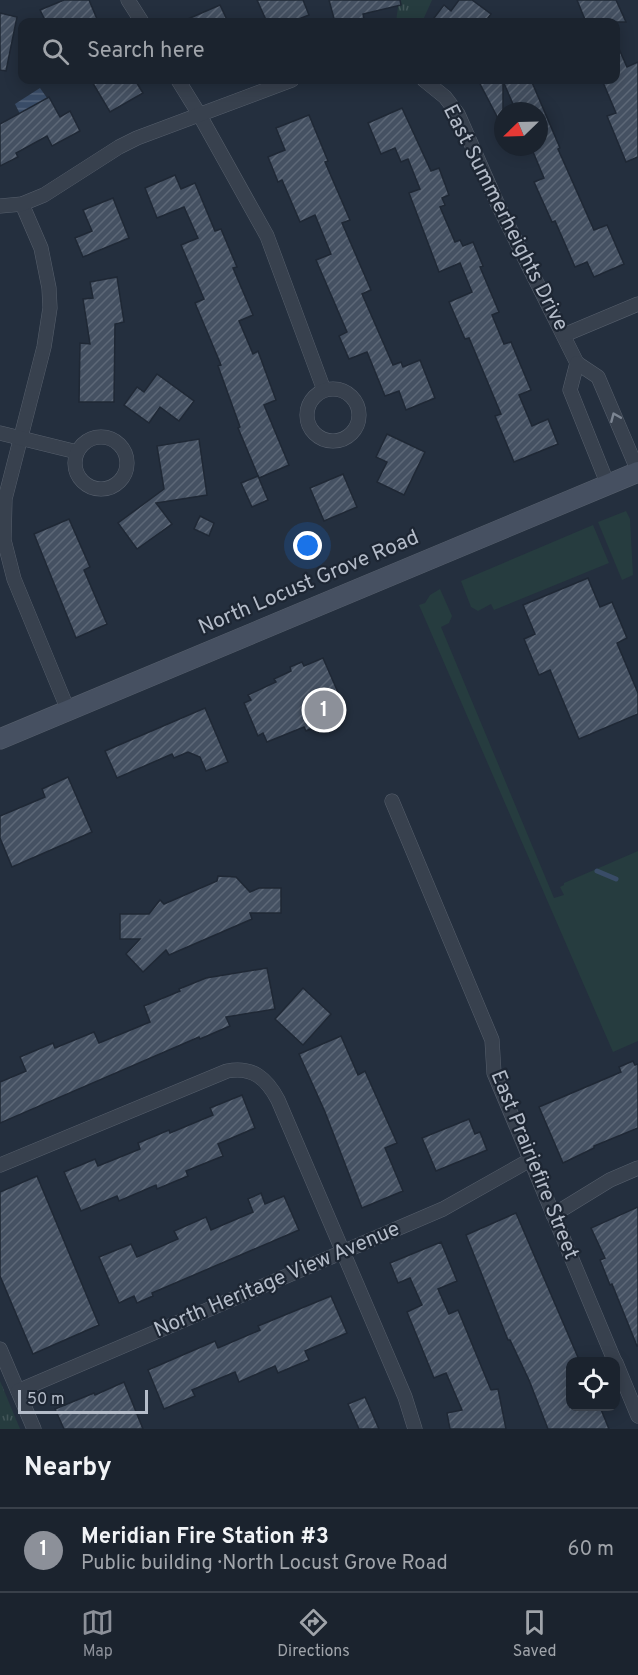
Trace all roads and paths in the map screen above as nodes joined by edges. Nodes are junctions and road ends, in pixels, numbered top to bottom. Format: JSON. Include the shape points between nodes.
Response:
{"nodes":[{"id":1,"x":128,"y":0,"type":"edge"},
{"id":2,"x":139,"y":18,"type":"edge"},
{"id":3,"x":180,"y":84,"type":"edge"},
{"id":4,"x":281,"y":84,"type":"edge"},
{"id":5,"x":429,"y":84,"type":"edge"},
{"id":6,"x":199,"y":114,"type":"junction"},
{"id":7,"x":22,"y":204,"type":"junction"},
{"id":8,"x":0,"y":206,"type":"edge"},
{"id":9,"x":638,"y":304,"type":"edge"},
{"id":10,"x":564,"y":335,"type":"junction"},
{"id":11,"x":577,"y":363,"type":"junction"},
{"id":12,"x":324,"y":390,"type":"dead end"},
{"id":13,"x":0,"y":433,"type":"edge"},
{"id":14,"x":20,"y":439,"type":"junction"},
{"id":15,"x":77,"y":452,"type":"dead end"},
{"id":16,"x":638,"y":472,"type":"edge"},
{"id":17,"x":608,"y":485,"type":"junction"},
{"id":18,"x":68,"y":710,"type":"junction"},
{"id":19,"x":0,"y":739,"type":"edge"},
{"id":20,"x":392,"y":801,"type":"dead end"},
{"id":21,"x":530,"y":1160,"type":"junction"},
{"id":22,"x":0,"y":1166,"type":"edge"},
{"id":23,"x":638,"y":1168,"type":"edge"},
{"id":24,"x":553,"y":1215,"type":"junction"},
{"id":25,"x":342,"y":1252,"type":"junction"},
{"id":26,"x":0,"y":1349,"type":"edge"},
{"id":27,"x":613,"y":1357,"type":"edge"},
{"id":28,"x":620,"y":1374,"type":"edge"},
{"id":29,"x":18,"y":1391,"type":"junction"},
{"id":30,"x":638,"y":1416,"type":"edge"},
{"id":31,"x":34,"y":1429,"type":"edge"},
{"id":32,"x":415,"y":1429,"type":"edge"}],
"edges":[{"from":1,"to":2,"type":"street"},
{"from":3,"to":6,"type":"street"},
{"from":4,"to":6,"type":"street"},
{"from":5,"to":10,"type":"street","name":"East Summerheights Drive","via":[[458,114],[498,205]]},
{"from":6,"to":7,"type":"street","via":[[119,147],[44,195]]},
{"from":6,"to":12,"type":"street","via":[[267,236]]},
{"from":7,"to":8,"type":"street"},
{"from":7,"to":14,"type":"street","via":[[41,248],[50,308]]},
{"from":9,"to":10,"type":"street"},
{"from":10,"to":11,"type":"street","name":"East Summerheights Drive"},
{"from":16,"to":11,"type":"street","name":"East Summerheights Drive","one_way":true,"via":[[598,377]]},
{"from":11,"to":17,"type":"street","via":[[570,390]]},
{"from":13,"to":14,"type":"street"},
{"from":14,"to":15,"type":"street"},
{"from":14,"to":18,"type":"street","via":[[5,499],[4,540],[14,579]]},
{"from":16,"to":17,"type":"main road","name":"North Locust Grove Road"},
{"from":17,"to":18,"type":"main road","name":"North Locust Grove Road"},
{"from":18,"to":19,"type":"main road","name":"North Locust Grove Road"},
{"from":20,"to":21,"type":"street","name":"East Prairiefire Street","via":[[492,1040],[494,1073]]},
{"from":21,"to":24,"type":"street","name":"East Prairiefire Street"},
{"from":21,"to":25,"type":"street","name":"North Heritage View Avenue","via":[[443,1209]]},
{"from":22,"to":25,"type":"street","via":[[227,1071],[254,1072],[272,1089],[278,1101]]},
{"from":23,"to":24,"type":"street","via":[[610,1180]]},
{"from":24,"to":27,"type":"street","name":"East Prairiefire Street"},
{"from":25,"to":29,"type":"street","name":"North Heritage View Avenue"},
{"from":25,"to":32,"type":"street"},
{"from":26,"to":29,"type":"street"},
{"from":28,"to":30,"type":"street","name":"East Prairiefire Street"},
{"from":29,"to":31,"type":"street"}]}
